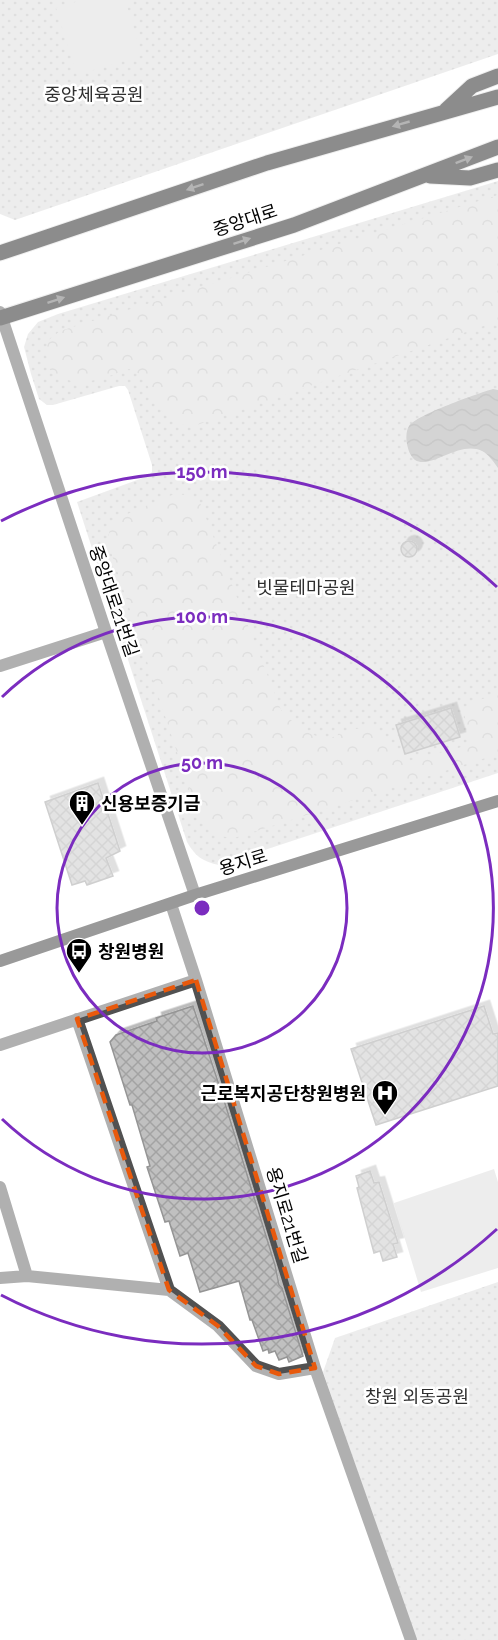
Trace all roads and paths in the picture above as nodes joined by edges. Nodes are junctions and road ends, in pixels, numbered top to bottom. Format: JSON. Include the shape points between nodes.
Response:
{"nodes":[{"id":1,"x":498,"y":76,"type":"edge"},
{"id":2,"x":498,"y":97,"type":"edge"},
{"id":3,"x":444,"y":112,"type":"junction"},
{"id":4,"x":498,"y":147,"type":"edge"},
{"id":5,"x":498,"y":170,"type":"edge"},
{"id":6,"x":424,"y":175,"type":"junction"},
{"id":7,"x":0,"y":253,"type":"edge"},
{"id":8,"x":0,"y":316,"type":"edge"},
{"id":9,"x":106,"y":632,"type":"junction"},
{"id":10,"x":0,"y":666,"type":"edge"},
{"id":11,"x":498,"y":801,"type":"edge"},
{"id":12,"x":195,"y":896,"type":"junction"},
{"id":13,"x":171,"y":904,"type":"junction"},
{"id":14,"x":0,"y":961,"type":"edge"},
{"id":15,"x":196,"y":980,"type":"junction"},
{"id":16,"x":77,"y":1019,"type":"junction"},
{"id":17,"x":0,"y":1045,"type":"edge"},
{"id":18,"x":0,"y":1187,"type":"edge"},
{"id":19,"x":27,"y":1276,"type":"junction"},
{"id":20,"x":0,"y":1278,"type":"edge"},
{"id":21,"x":169,"y":1290,"type":"junction"},
{"id":22,"x":315,"y":1368,"type":"junction"},
{"id":23,"x":411,"y":1640,"type":"edge"}],
"edges":[{"from":1,"to":3,"type":"main road","via":[[472,86]]},
{"from":2,"to":3,"type":"main road"},
{"from":3,"to":7,"type":"main road","one_way":true,"via":[[267,163]]},
{"from":6,"to":4,"type":"main road","name":"중앙대로","one_way":true},
{"from":5,"to":6,"type":"main road","via":[[470,178]]},
{"from":8,"to":6,"type":"main road","name":"중앙대로","one_way":true,"via":[[294,225]]},
{"from":8,"to":9,"type":"street","name":"중앙대로21번길"},
{"from":9,"to":10,"type":"street"},
{"from":9,"to":12,"type":"street","name":"중앙대로21번길"},
{"from":11,"to":12,"type":"main road","name":"용지로"},
{"from":12,"to":13,"type":"main road","name":"용지로"},
{"from":13,"to":14,"type":"main road","name":"용지로"},
{"from":13,"to":15,"type":"street","name":"용지로21번길"},
{"from":15,"to":16,"type":"street"},
{"from":15,"to":22,"type":"street","name":"용지로21번길"},
{"from":16,"to":17,"type":"street"},
{"from":16,"to":21,"type":"street"},
{"from":18,"to":19,"type":"street"},
{"from":19,"to":20,"type":"street"},
{"from":19,"to":21,"type":"street"},
{"from":21,"to":22,"type":"street","via":[[218,1326],[256,1366],[279,1374]]},
{"from":22,"to":23,"type":"street","name":"용지로21번길"}]}
